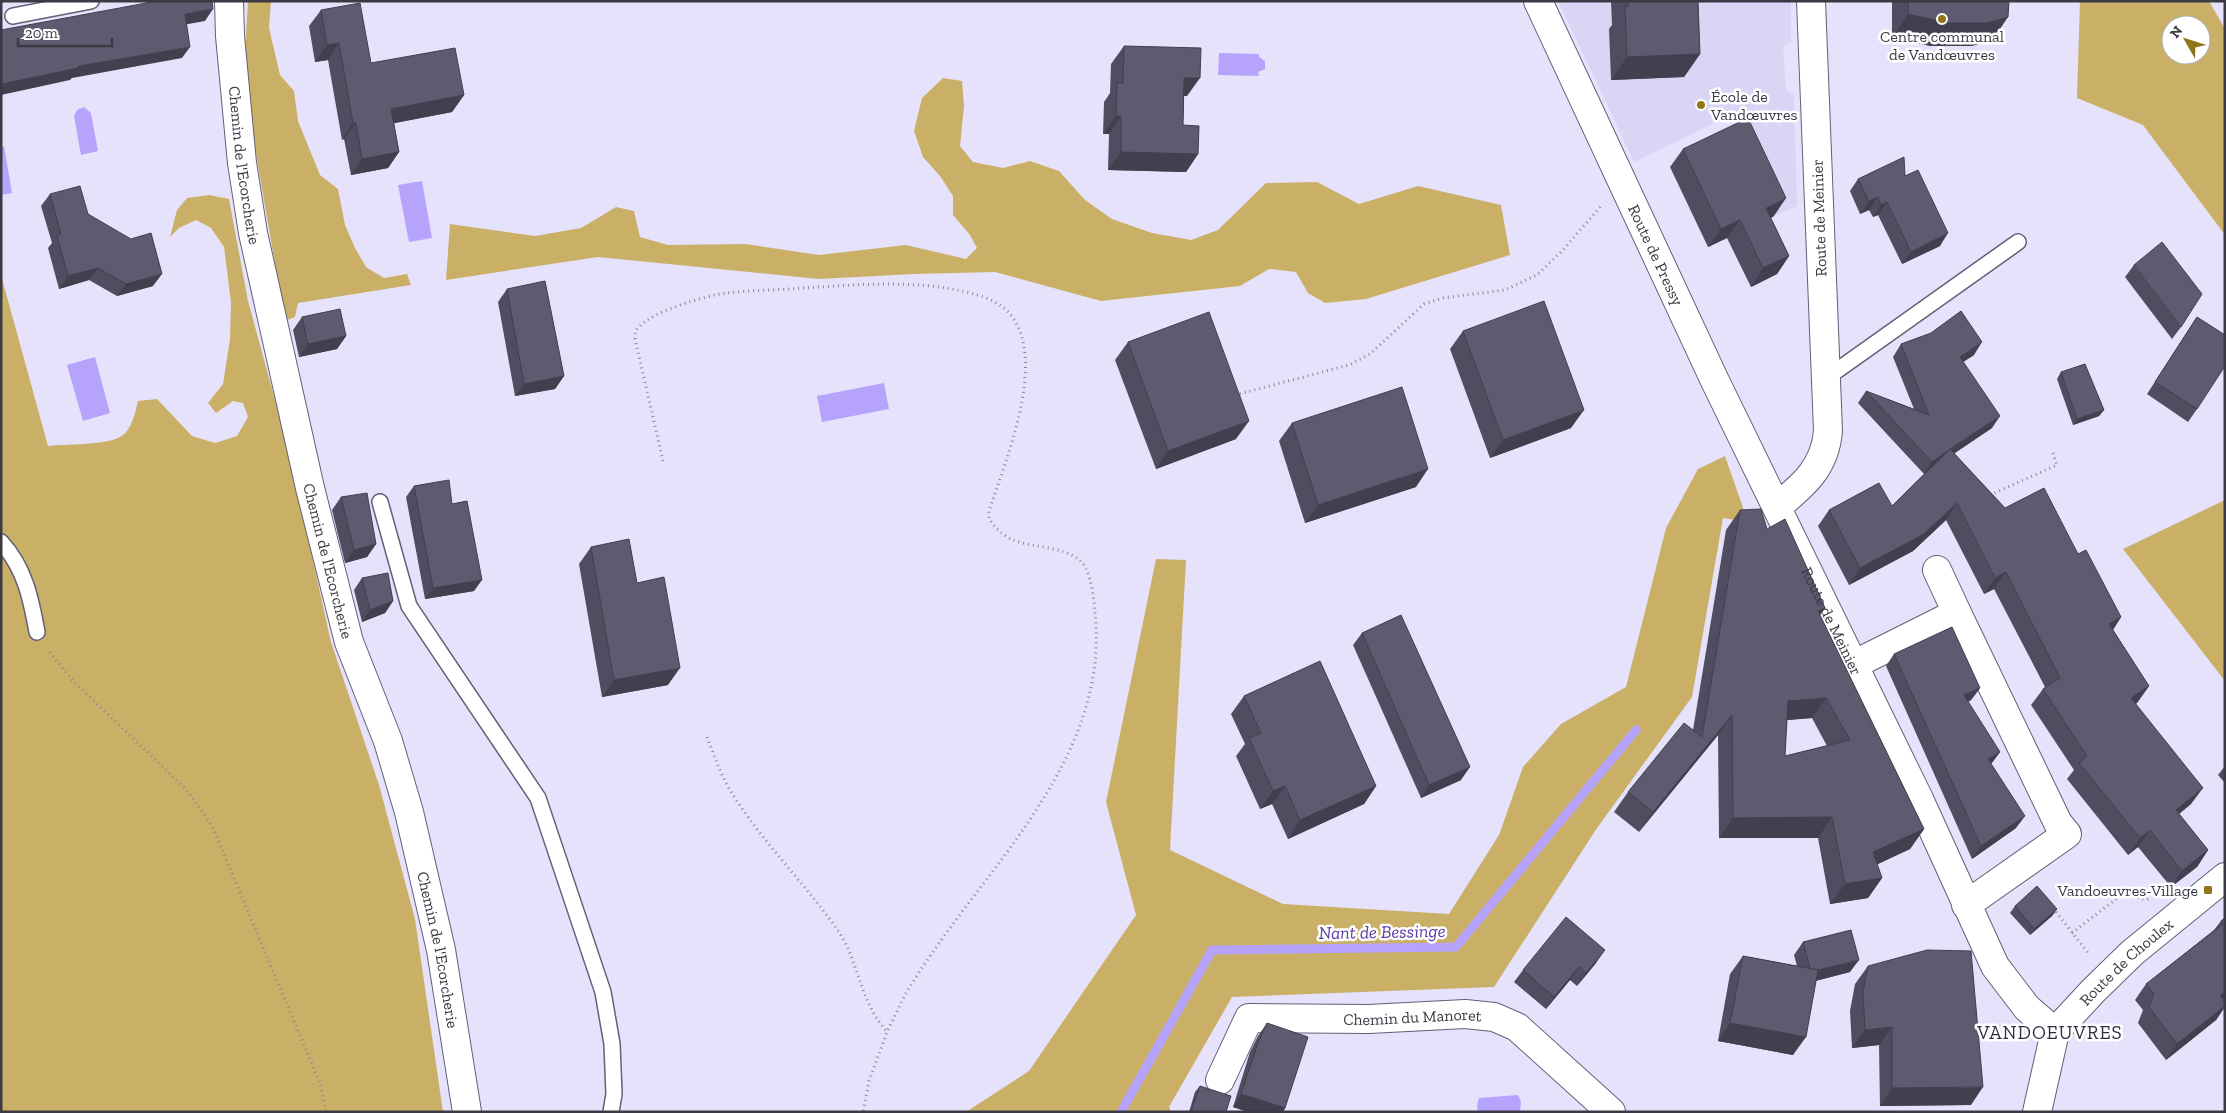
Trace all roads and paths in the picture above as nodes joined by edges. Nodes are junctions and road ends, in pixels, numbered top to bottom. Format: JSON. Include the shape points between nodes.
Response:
{"nodes":[{"id":1,"x":91,"y":1,"type":"edge"},
{"id":2,"x":230,"y":1,"type":"edge"},
{"id":3,"x":1538,"y":1,"type":"edge"},
{"id":4,"x":1811,"y":1,"type":"edge"},
{"id":5,"x":13,"y":16,"type":"dead end"},
{"id":6,"x":1622,"y":181,"type":"junction"},
{"id":7,"x":2018,"y":242,"type":"dead end"},
{"id":8,"x":1826,"y":380,"type":"junction"},
{"id":9,"x":1230,"y":397,"type":"edge"},
{"id":10,"x":2053,"y":453,"type":"dead end"},
{"id":11,"x":663,"y":461,"type":"dead end"},
{"id":12,"x":1989,"y":496,"type":"edge"},
{"id":13,"x":380,"y":502,"type":"dead end"},
{"id":14,"x":1778,"y":506,"type":"junction"},
{"id":15,"x":1,"y":542,"type":"edge"},
{"id":16,"x":1937,"y":570,"type":"dead end"},
{"id":17,"x":1957,"y":613,"type":"junction"},
{"id":18,"x":37,"y":632,"type":"joint"},
{"id":19,"x":1853,"y":665,"type":"junction"},
{"id":20,"x":707,"y":737,"type":"dead end"},
{"id":21,"x":2225,"y":877,"type":"edge"},
{"id":22,"x":2153,"y":896,"type":"dead end"},
{"id":23,"x":2050,"y":903,"type":"edge"},
{"id":24,"x":1966,"y":905,"type":"junction"},
{"id":25,"x":2072,"y":933,"type":"junction"},
{"id":26,"x":2092,"y":959,"type":"dead end"},
{"id":27,"x":887,"y":1032,"type":"junction"},
{"id":28,"x":2056,"y":1032,"type":"junction"},
{"id":29,"x":1220,"y":1080,"type":"dead end"},
{"id":30,"x":326,"y":1112,"type":"edge"},
{"id":31,"x":467,"y":1112,"type":"edge"},
{"id":32,"x":611,"y":1112,"type":"edge"},
{"id":33,"x":863,"y":1112,"type":"edge"},
{"id":34,"x":1611,"y":1112,"type":"edge"},
{"id":35,"x":2036,"y":1112,"type":"edge"}],
"edges":[{"from":1,"to":5,"type":"lane"},
{"from":2,"to":31,"type":"street","name":"Chemin de l'Ecorcherie","via":[[230,36],[242,163],[253,233],[310,488],[349,642],[388,741],[409,812],[441,950]]},
{"from":3,"to":6,"type":"street","name":"Route de Pressy"},
{"from":4,"to":8,"type":"street","name":"Route de Meinier"},
{"from":6,"to":9,"type":"path","via":[[1537,275],[1505,290],[1443,298],[1424,304],[1370,354],[1349,365]]},
{"from":6,"to":14,"type":"street","name":"Route de Pressy","via":[[1715,381]]},
{"from":7,"to":8,"type":"lane"},
{"from":8,"to":14,"type":"street","name":"Route de Meinier","via":[[1828,432],[1825,453],[1808,479]]},
{"from":10,"to":12,"type":"path","via":[[2057,465]]},
{"from":11,"to":27,"type":"path","via":[[635,332],[655,316],[684,304],[726,293],[854,285],[924,286],[956,290],[992,300],[1006,309],[1018,327],[1025,356],[1024,392],[989,519],[1012,540],[1068,554],[1079,559],[1086,568],[1094,597],[1098,634],[1092,676],[1085,711],[1033,816],[934,952],[906,994]]},
{"from":13,"to":32,"type":"lane","via":[[408,606],[538,798],[603,992],[612,1044],[614,1094]]},
{"from":14,"to":19,"type":"street","name":"Route de Meinier"},
{"from":15,"to":18,"type":"lane","via":[[21,572],[30,594]]},
{"from":16,"to":17,"type":"street"},
{"from":17,"to":19,"type":"street"},
{"from":17,"to":24,"type":"street","via":[[2058,822],[2068,834]]},
{"from":18,"to":30,"type":"path","via":[[73,681],[186,789],[212,826],[320,1083]]},
{"from":19,"to":24,"type":"street","name":"Route de Meinier","via":[[1919,798]]},
{"from":20,"to":27,"type":"path","via":[[720,770],[742,808],[840,934],[854,960],[869,1005]]},
{"from":21,"to":28,"type":"street","name":"Route de Choulex","via":[[2132,953]]},
{"from":22,"to":25,"type":"path","via":[[2146,900],[2124,893]]},
{"from":23,"to":25,"type":"path"},
{"from":24,"to":28,"type":"street","name":"Route de Meinier","via":[[1995,966],[2007,983],[2027,1008]]},
{"from":25,"to":26,"type":"path"},
{"from":27,"to":33,"type":"path","via":[[869,1081]]},
{"from":28,"to":35,"type":"street"},
{"from":29,"to":34,"type":"street","name":"Chemin du Manoret","via":[[1249,1018],[1369,1019],[1465,1014],[1494,1017],[1517,1027]]}]}
